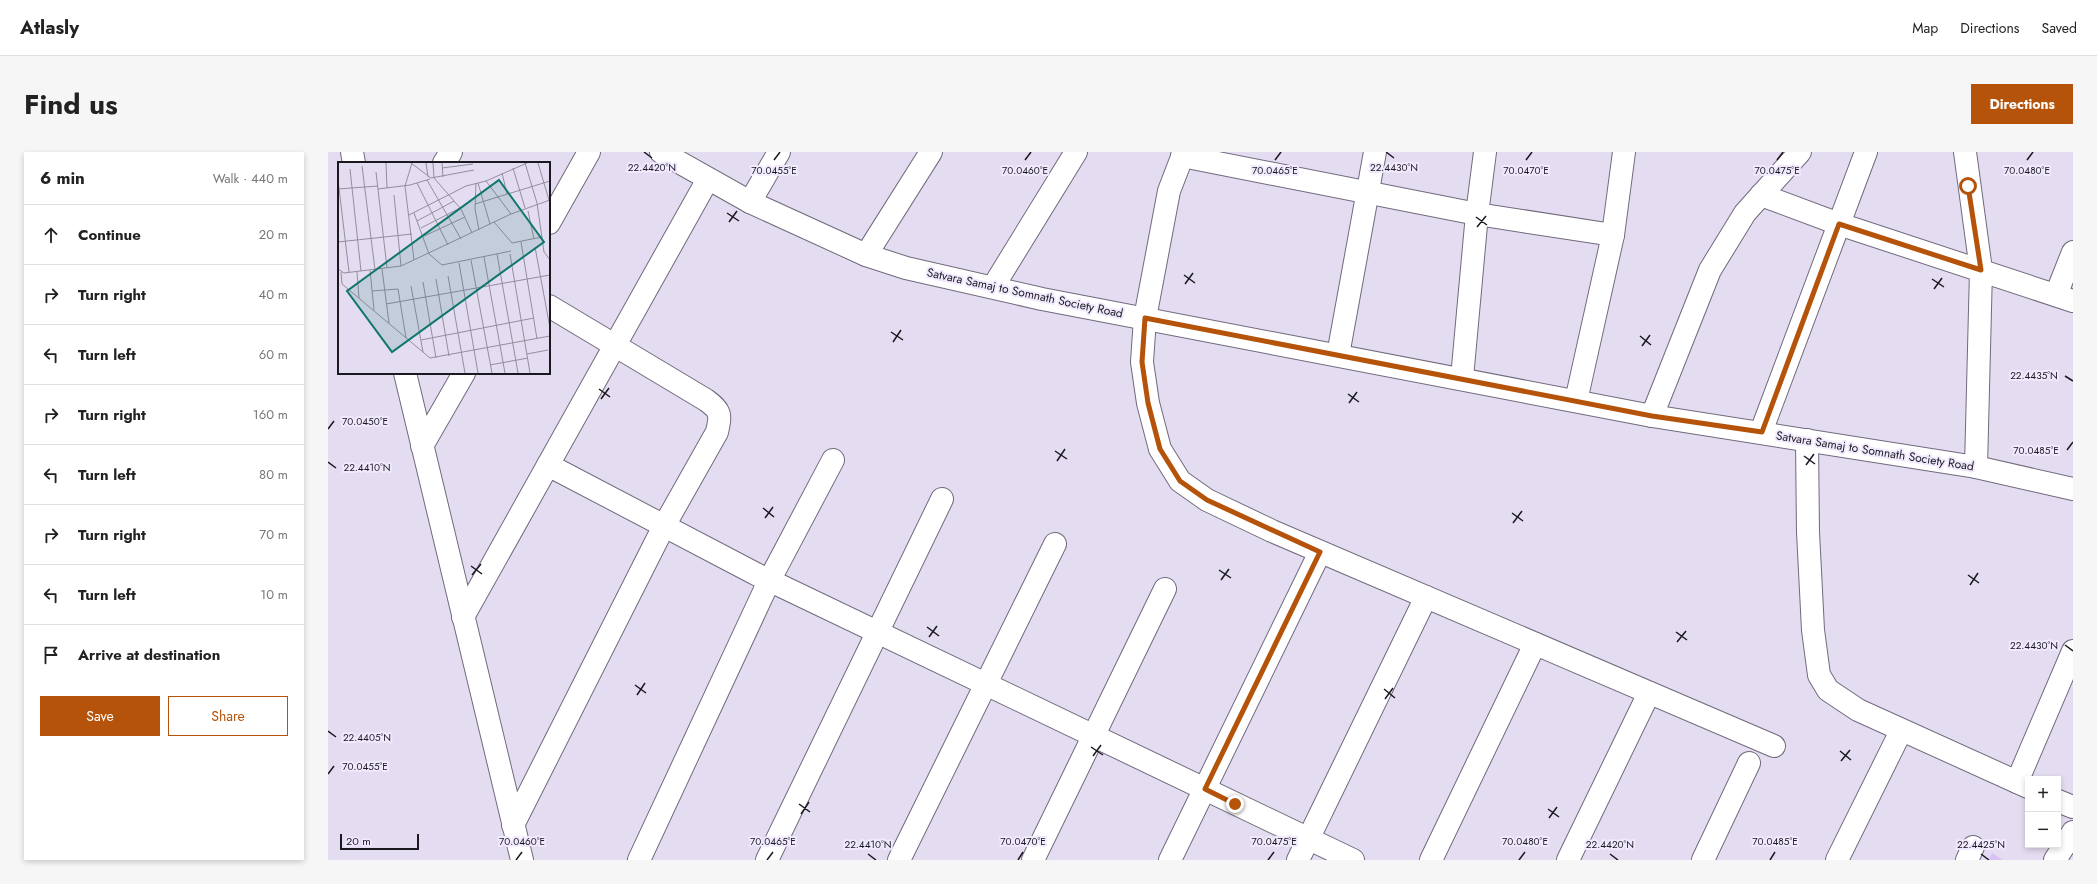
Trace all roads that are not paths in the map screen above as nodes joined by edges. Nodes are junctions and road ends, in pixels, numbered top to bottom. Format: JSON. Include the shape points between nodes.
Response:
{"nodes":[{"id":1,"x":352,"y":152,"type":"edge"},
{"id":2,"x":451,"y":152,"type":"edge"},
{"id":3,"x":589,"y":152,"type":"edge"},
{"id":4,"x":661,"y":152,"type":"edge"},
{"id":5,"x":779,"y":152,"type":"edge"},
{"id":6,"x":931,"y":152,"type":"edge"},
{"id":7,"x":1076,"y":152,"type":"edge"},
{"id":8,"x":1375,"y":152,"type":"edge"},
{"id":9,"x":1485,"y":152,"type":"edge"},
{"id":10,"x":1624,"y":152,"type":"edge"},
{"id":11,"x":1800,"y":152,"type":"edge"},
{"id":12,"x":1866,"y":152,"type":"edge"},
{"id":13,"x":1965,"y":152,"type":"edge"},
{"id":14,"x":1183,"y":154,"type":"edge"},
{"id":15,"x":354,"y":162,"type":"edge"},
{"id":16,"x":445,"y":162,"type":"edge"},
{"id":17,"x":708,"y":179,"type":"junction"},
{"id":18,"x":1368,"y":192,"type":"junction"},
{"id":19,"x":1761,"y":195,"type":"junction"},
{"id":20,"x":750,"y":202,"type":"junction"},
{"id":21,"x":1477,"y":214,"type":"junction"},
{"id":22,"x":550,"y":221,"type":"edge"},
{"id":23,"x":1839,"y":224,"type":"junction"},
{"id":24,"x":1613,"y":235,"type":"junction"},
{"id":25,"x":2073,"y":252,"type":"edge"},
{"id":26,"x":866,"y":255,"type":"junction"},
{"id":27,"x":1981,"y":270,"type":"junction"},
{"id":28,"x":993,"y":287,"type":"junction"},
{"id":29,"x":2065,"y":298,"type":"edge"},
{"id":30,"x":550,"y":307,"type":"edge"},
{"id":31,"x":1145,"y":318,"type":"junction"},
{"id":32,"x":615,"y":346,"type":"junction"},
{"id":33,"x":1338,"y":355,"type":"junction"},
{"id":34,"x":405,"y":374,"type":"edge"},
{"id":35,"x":463,"y":374,"type":"edge"},
{"id":36,"x":1462,"y":378,"type":"junction"},
{"id":37,"x":1576,"y":400,"type":"junction"},
{"id":38,"x":1652,"y":416,"type":"junction"},
{"id":39,"x":1762,"y":432,"type":"junction"},
{"id":40,"x":1807,"y":440,"type":"junction"},
{"id":41,"x":422,"y":446,"type":"junction"},
{"id":42,"x":833,"y":460,"type":"dead end"},
{"id":43,"x":548,"y":465,"type":"junction"},
{"id":44,"x":1976,"y":467,"type":"junction"},
{"id":45,"x":2073,"y":489,"type":"edge"},
{"id":46,"x":942,"y":499,"type":"dead end"},
{"id":47,"x":664,"y":526,"type":"junction"},
{"id":48,"x":1055,"y":544,"type":"dead end"},
{"id":49,"x":1320,"y":552,"type":"junction"},
{"id":50,"x":769,"y":581,"type":"junction"},
{"id":51,"x":1165,"y":589,"type":"dead end"},
{"id":52,"x":1426,"y":597,"type":"junction"},
{"id":53,"x":463,"y":617,"type":"junction"},
{"id":54,"x":878,"y":633,"type":"junction"},
{"id":55,"x":1535,"y":644,"type":"junction"},
{"id":56,"x":2073,"y":651,"type":"edge"},
{"id":57,"x":986,"y":684,"type":"junction"},
{"id":58,"x":1649,"y":693,"type":"junction"},
{"id":59,"x":1901,"y":731,"type":"junction"},
{"id":60,"x":1093,"y":736,"type":"junction"},
{"id":61,"x":1774,"y":746,"type":"dead end"},
{"id":62,"x":1749,"y":763,"type":"dead end"},
{"id":63,"x":2022,"y":785,"type":"edge"},
{"id":64,"x":1205,"y":789,"type":"junction"},
{"id":65,"x":2061,"y":802,"type":"edge"},
{"id":66,"x":2073,"y":807,"type":"edge"},
{"id":67,"x":513,"y":825,"type":"junction"},
{"id":68,"x":2073,"y":832,"type":"edge"},
{"id":69,"x":1308,"y":838,"type":"junction"},
{"id":70,"x":522,"y":860,"type":"edge"},
{"id":71,"x":639,"y":860,"type":"edge"},
{"id":72,"x":766,"y":860,"type":"edge"},
{"id":73,"x":899,"y":860,"type":"edge"},
{"id":74,"x":1033,"y":860,"type":"edge"},
{"id":75,"x":1170,"y":860,"type":"edge"},
{"id":76,"x":1298,"y":860,"type":"edge"},
{"id":77,"x":1353,"y":860,"type":"edge"},
{"id":78,"x":1431,"y":860,"type":"edge"},
{"id":79,"x":1568,"y":860,"type":"edge"},
{"id":80,"x":1703,"y":860,"type":"edge"},
{"id":81,"x":1837,"y":860,"type":"edge"},
{"id":82,"x":2055,"y":860,"type":"edge"}],
"edges":[{"from":1,"to":15,"type":"street"},
{"from":2,"to":16,"type":"street"},
{"from":3,"to":22,"type":"street"},
{"from":4,"to":17,"type":"street","name":"Satvara Samaj to Somnath Society Road"},
{"from":5,"to":20,"type":"street"},
{"from":6,"to":26,"type":"street"},
{"from":7,"to":28,"type":"street"},
{"from":8,"to":18,"type":"street"},
{"from":9,"to":21,"type":"street"},
{"from":10,"to":24,"type":"street"},
{"from":11,"to":19,"type":"street"},
{"from":12,"to":23,"type":"street"},
{"from":13,"to":27,"type":"street"},
{"from":14,"to":18,"type":"street"},
{"from":14,"to":31,"type":"street","via":[[1169,191]]},
{"from":17,"to":20,"type":"street","name":"Satvara Samaj to Somnath Society Road"},
{"from":17,"to":32,"type":"street"},
{"from":18,"to":21,"type":"street"},
{"from":18,"to":33,"type":"street"},
{"from":19,"to":23,"type":"street"},
{"from":19,"to":38,"type":"street","via":[[1745,213],[1710,270]]},
{"from":20,"to":26,"type":"street","name":"Satvara Samaj to Somnath Society Road"},
{"from":21,"to":24,"type":"street"},
{"from":21,"to":36,"type":"street"},
{"from":23,"to":27,"type":"street"},
{"from":23,"to":39,"type":"street"},
{"from":24,"to":37,"type":"street"},
{"from":25,"to":29,"type":"street"},
{"from":26,"to":28,"type":"street","name":"Satvara Samaj to Somnath Society Road","via":[[906,268]]},
{"from":27,"to":29,"type":"street"},
{"from":27,"to":44,"type":"street"},
{"from":28,"to":31,"type":"street","name":"Satvara Samaj to Somnath Society Road"},
{"from":30,"to":32,"type":"street"},
{"from":31,"to":33,"type":"street","name":"Satvara Samaj to Somnath Society Road"},
{"from":31,"to":49,"type":"street","via":[[1142,362],[1148,403],[1160,449],[1180,481],[1207,500]]},
{"from":32,"to":43,"type":"street"},
{"from":32,"to":47,"type":"street","via":[[717,409],[720,418],[717,432]]},
{"from":33,"to":36,"type":"street","name":"Satvara Samaj to Somnath Society Road"},
{"from":34,"to":41,"type":"street"},
{"from":35,"to":41,"type":"street"},
{"from":36,"to":37,"type":"street","name":"Satvara Samaj to Somnath Society Road"},
{"from":37,"to":38,"type":"street","name":"Satvara Samaj to Somnath Society Road"},
{"from":38,"to":39,"type":"street","name":"Satvara Samaj to Somnath Society Road"},
{"from":39,"to":40,"type":"street","name":"Satvara Samaj to Somnath Society Road"},
{"from":40,"to":44,"type":"street","name":"Satvara Samaj to Somnath Society Road"},
{"from":40,"to":59,"type":"street","via":[[1813,630],[1819,675],[1828,690],[1852,706]]},
{"from":41,"to":53,"type":"street"},
{"from":42,"to":50,"type":"street"},
{"from":43,"to":47,"type":"street"},
{"from":43,"to":53,"type":"street"},
{"from":44,"to":45,"type":"street","name":"Satvara Samaj to Somnath Society Road"},
{"from":46,"to":54,"type":"street"},
{"from":47,"to":50,"type":"street"},
{"from":47,"to":67,"type":"street"},
{"from":48,"to":57,"type":"street"},
{"from":49,"to":52,"type":"street"},
{"from":49,"to":64,"type":"street"},
{"from":50,"to":54,"type":"street"},
{"from":50,"to":71,"type":"street"},
{"from":51,"to":60,"type":"street"},
{"from":52,"to":55,"type":"street"},
{"from":52,"to":69,"type":"street"},
{"from":53,"to":67,"type":"street"},
{"from":54,"to":57,"type":"street"},
{"from":54,"to":72,"type":"street"},
{"from":55,"to":58,"type":"street"},
{"from":55,"to":78,"type":"street"},
{"from":56,"to":63,"type":"street"},
{"from":57,"to":60,"type":"street"},
{"from":57,"to":73,"type":"street"},
{"from":58,"to":61,"type":"street"},
{"from":58,"to":79,"type":"street"},
{"from":59,"to":63,"type":"street"},
{"from":59,"to":81,"type":"street"},
{"from":60,"to":64,"type":"street"},
{"from":60,"to":74,"type":"street"},
{"from":62,"to":80,"type":"street"},
{"from":64,"to":69,"type":"street"},
{"from":64,"to":75,"type":"street"},
{"from":65,"to":66,"type":"street"},
{"from":67,"to":70,"type":"street"},
{"from":68,"to":82,"type":"street"},
{"from":69,"to":76,"type":"street"},
{"from":69,"to":77,"type":"street"}]}
